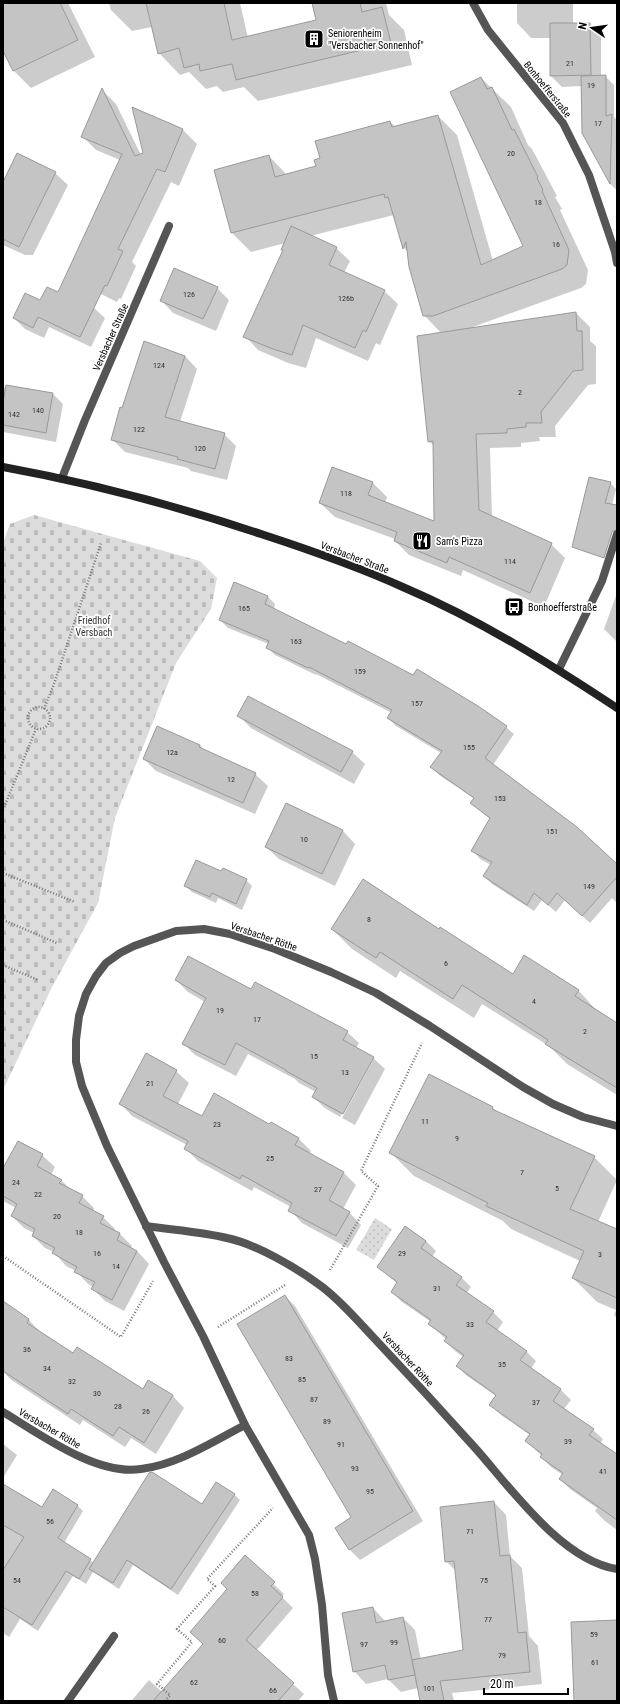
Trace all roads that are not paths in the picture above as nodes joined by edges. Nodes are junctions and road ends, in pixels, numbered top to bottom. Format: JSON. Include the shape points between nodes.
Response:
{"nodes":[{"id":1,"x":473,"y":3,"type":"edge"},
{"id":2,"x":169,"y":226,"type":"dead end"},
{"id":3,"x":617,"y":263,"type":"edge"},
{"id":4,"x":3,"y":467,"type":"edge"},
{"id":5,"x":62,"y":478,"type":"junction"},
{"id":6,"x":617,"y":534,"type":"edge"},
{"id":7,"x":559,"y":670,"type":"junction"},
{"id":8,"x":617,"y":708,"type":"edge"},
{"id":9,"x":617,"y":1126,"type":"edge"},
{"id":10,"x":146,"y":1226,"type":"junction"},
{"id":11,"x":3,"y":1412,"type":"edge"},
{"id":12,"x":245,"y":1425,"type":"junction"},
{"id":13,"x":617,"y":1569,"type":"edge"},
{"id":14,"x":114,"y":1636,"type":"dead end"},
{"id":15,"x":68,"y":1701,"type":"edge"},
{"id":16,"x":334,"y":1701,"type":"edge"}],
"edges":[{"from":1,"to":3,"type":"street","name":"Bonhoefferstraße","via":[[488,30],[563,123],[590,175]]},
{"from":2,"to":5,"type":"street","name":"Versbacher Straße"},
{"from":4,"to":5,"type":"main road","name":"Versbacher Straße"},
{"from":5,"to":7,"type":"main road","name":"Versbacher Straße","via":[[172,506],[330,557],[406,588],[504,637]]},
{"from":6,"to":7,"type":"street","via":[[602,581]]},
{"from":7,"to":8,"type":"main road","name":"Versbacher Straße"},
{"from":9,"to":10,"type":"street","name":"Versbacher Röthe","via":[[583,1117],[553,1104],[376,993],[330,972],[275,949],[220,931],[176,931],[134,946],[106,963],[86,994],[79,1016],[76,1040],[76,1062],[82,1086],[107,1146]]},
{"from":10,"to":12,"type":"street","name":"Versbacher Röthe","via":[[203,1336]]},
{"from":10,"to":13,"type":"street","name":"Versbacher Röthe","via":[[228,1238],[250,1245],[321,1286],[338,1300],[414,1379],[549,1530],[584,1557],[605,1567]]},
{"from":11,"to":12,"type":"street","name":"Versbacher Röthe","via":[[68,1452],[115,1468],[140,1470],[181,1458]]},
{"from":12,"to":16,"type":"street","name":"Versbacher Röthe","via":[[309,1536],[322,1605],[328,1675]]},
{"from":14,"to":15,"type":"street"}]}
